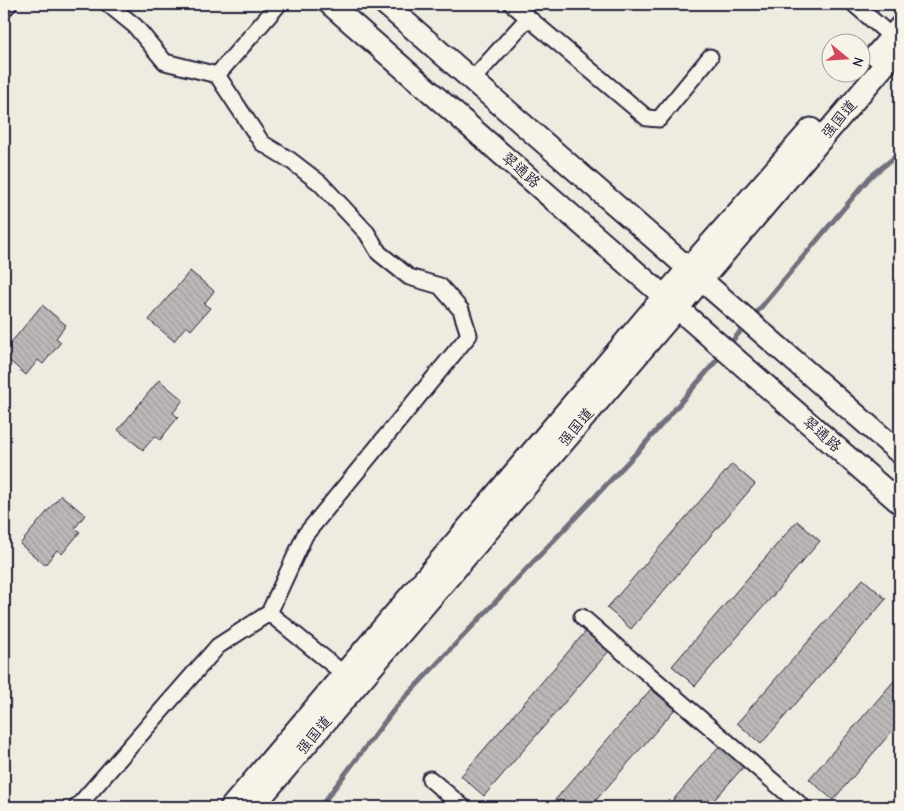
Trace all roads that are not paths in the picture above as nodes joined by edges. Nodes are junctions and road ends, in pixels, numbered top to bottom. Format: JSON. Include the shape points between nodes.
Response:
{"nodes":[{"id":1,"x":8,"y":4,"type":"edge"},
{"id":2,"x":108,"y":4,"type":"edge"},
{"id":3,"x":279,"y":4,"type":"edge"},
{"id":4,"x":330,"y":4,"type":"edge"},
{"id":5,"x":384,"y":4,"type":"edge"},
{"id":6,"x":512,"y":4,"type":"edge"},
{"id":7,"x":854,"y":4,"type":"edge"},
{"id":8,"x":4,"y":9,"type":"edge"},
{"id":9,"x":528,"y":18,"type":"junction"},
{"id":10,"x":897,"y":37,"type":"edge"},
{"id":11,"x":710,"y":57,"type":"dead end"},
{"id":12,"x":872,"y":61,"type":"edge"},
{"id":13,"x":217,"y":75,"type":"junction"},
{"id":14,"x":472,"y":80,"type":"junction"},
{"id":15,"x":853,"y":82,"type":"edge"},
{"id":16,"x":696,"y":274,"type":"junction"},
{"id":17,"x":675,"y":301,"type":"junction"},
{"id":18,"x":735,"y":308,"type":"junction"},
{"id":19,"x":647,"y":331,"type":"junction"},
{"id":20,"x":710,"y":337,"type":"junction"},
{"id":21,"x":900,"y":453,"type":"edge"},
{"id":22,"x":900,"y":503,"type":"edge"},
{"id":23,"x":269,"y":613,"type":"junction"},
{"id":24,"x":582,"y":617,"type":"dead end"},
{"id":25,"x":344,"y":674,"type":"junction"},
{"id":26,"x":430,"y":779,"type":"dead end"},
{"id":27,"x":77,"y":807,"type":"edge"},
{"id":28,"x":232,"y":807,"type":"edge"},
{"id":29,"x":253,"y":807,"type":"edge"},
{"id":30,"x":463,"y":807,"type":"edge"},
{"id":31,"x":803,"y":807,"type":"edge"}],
"edges":[{"from":1,"to":8,"type":"street"},
{"from":2,"to":13,"type":"street","via":[[135,26],[165,62]]},
{"from":3,"to":13,"type":"street"},
{"from":4,"to":17,"type":"main road","name":"翠通路"},
{"from":5,"to":14,"type":"main road"},
{"from":6,"to":9,"type":"street"},
{"from":7,"to":10,"type":"street"},
{"from":9,"to":11,"type":"street","via":[[647,118],[659,119]]},
{"from":9,"to":14,"type":"street"},
{"from":10,"to":12,"type":"main road","name":"强国道"},
{"from":10,"to":16,"type":"main road","name":"强国道"},
{"from":13,"to":23,"type":"street","via":[[262,143],[320,183],[367,233],[379,253],[409,277],[440,286],[461,310],[469,334],[305,535]]},
{"from":14,"to":16,"type":"main road"},
{"from":15,"to":16,"type":"main road","name":"强国道"},
{"from":16,"to":17,"type":"main road","name":"强国道"},
{"from":16,"to":18,"type":"main road"},
{"from":17,"to":18,"type":"main road","via":[[714,300]]},
{"from":17,"to":19,"type":"main road","name":"强国道"},
{"from":17,"to":20,"type":"main road","name":"翠通路"},
{"from":18,"to":21,"type":"main road"},
{"from":19,"to":20,"type":"main road","via":[[686,331]]},
{"from":19,"to":25,"type":"main road","name":"强国道"},
{"from":19,"to":29,"type":"main road","name":"强国道"},
{"from":20,"to":22,"type":"main road","name":"翠通路"},
{"from":23,"to":25,"type":"street"},
{"from":23,"to":27,"type":"street","via":[[218,646]]},
{"from":24,"to":31,"type":"street"},
{"from":25,"to":28,"type":"main road","name":"强国道"},
{"from":26,"to":30,"type":"street"}]}
